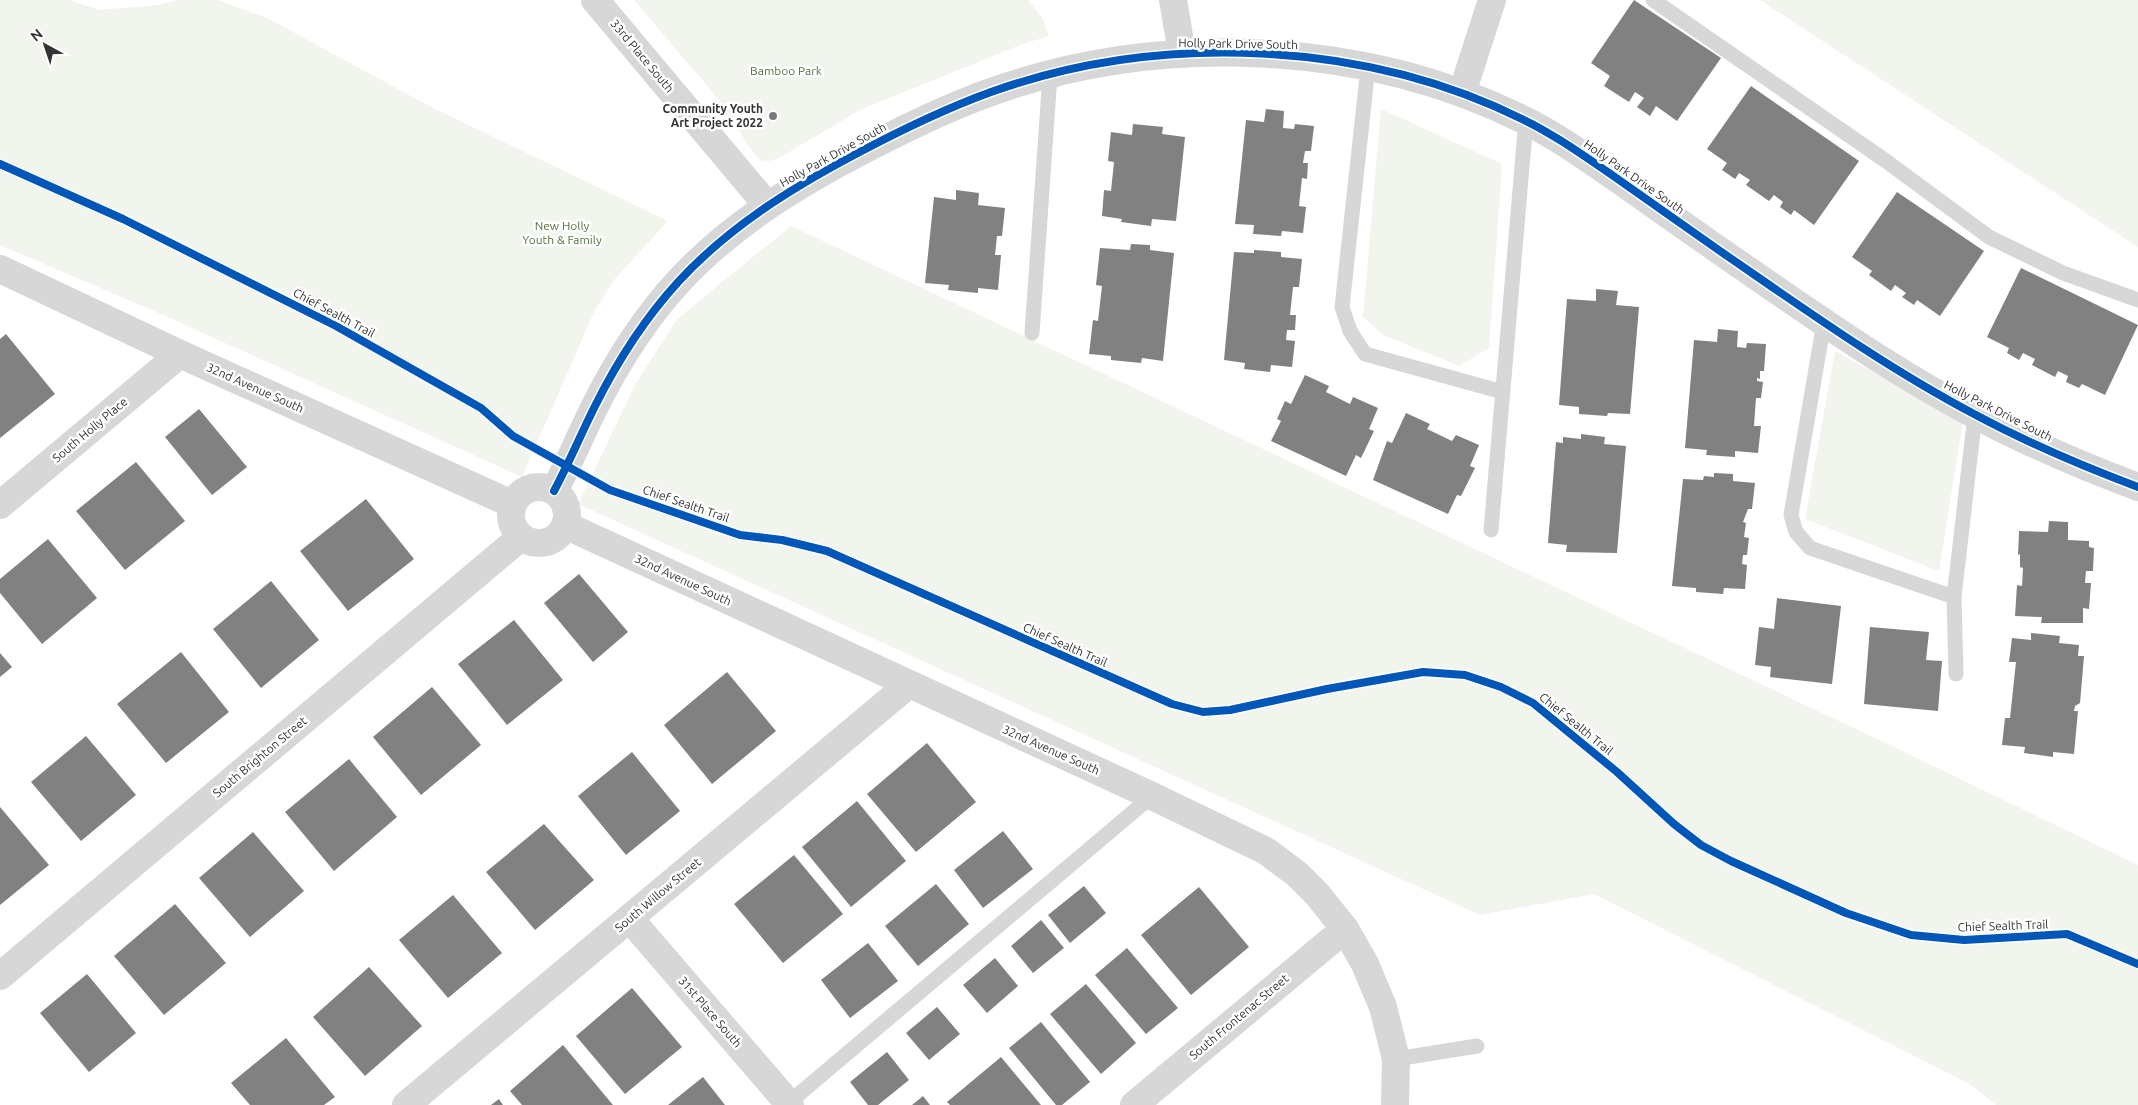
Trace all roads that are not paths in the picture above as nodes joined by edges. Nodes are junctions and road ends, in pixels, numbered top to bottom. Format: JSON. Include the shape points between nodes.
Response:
{"nodes":[{"id":1,"x":595,"y":0,"type":"edge"},
{"id":2,"x":1173,"y":0,"type":"edge"},
{"id":3,"x":1492,"y":0,"type":"edge"},
{"id":4,"x":1653,"y":0,"type":"edge"},
{"id":5,"x":1182,"y":53,"type":"junction"},
{"id":6,"x":1368,"y":66,"type":"junction"},
{"id":7,"x":1050,"y":75,"type":"junction"},
{"id":8,"x":1462,"y":93,"type":"junction"},
{"id":9,"x":1526,"y":120,"type":"junction"},
{"id":10,"x":767,"y":205,"type":"junction"},
{"id":11,"x":0,"y":269,"type":"edge"},
{"id":12,"x":2138,"y":300,"type":"edge"},
{"id":13,"x":1824,"y":322,"type":"junction"},
{"id":14,"x":1032,"y":332,"type":"dead end"},
{"id":15,"x":180,"y":354,"type":"junction"},
{"id":16,"x":1503,"y":392,"type":"junction"},
{"id":17,"x":1975,"y":415,"type":"junction"},
{"id":18,"x":2138,"y":487,"type":"edge"},
{"id":19,"x":554,"y":491,"type":"junction"},
{"id":20,"x":512,"y":504,"type":"junction"},
{"id":21,"x":0,"y":505,"type":"edge"},
{"id":22,"x":565,"y":525,"type":"junction"},
{"id":23,"x":1491,"y":530,"type":"dead end"},
{"id":24,"x":521,"y":537,"type":"junction"},
{"id":25,"x":1954,"y":597,"type":"junction"},
{"id":26,"x":1956,"y":674,"type":"dead end"},
{"id":27,"x":908,"y":685,"type":"junction"},
{"id":28,"x":1152,"y":796,"type":"junction"},
{"id":29,"x":630,"y":919,"type":"junction"},
{"id":30,"x":1345,"y":929,"type":"junction"},
{"id":31,"x":0,"y":976,"type":"edge"},
{"id":32,"x":1477,"y":1046,"type":"dead end"},
{"id":33,"x":1396,"y":1058,"type":"junction"},
{"id":34,"x":788,"y":1104,"type":"edge"},
{"id":35,"x":406,"y":1105,"type":"edge"},
{"id":36,"x":1134,"y":1105,"type":"edge"},
{"id":37,"x":1395,"y":1105,"type":"edge"}],
"edges":[{"from":1,"to":10,"type":"street","name":"33rd Place South"},
{"from":2,"to":5,"type":"street"},
{"from":3,"to":8,"type":"street"},
{"from":4,"to":12,"type":"lane","via":[[1886,160],[1989,237],[2063,273]]},
{"from":5,"to":6,"type":"street","name":"Holly Park Drive South","via":[[1307,56]]},
{"from":5,"to":7,"type":"street","name":"Holly Park Drive South"},
{"from":6,"to":8,"type":"street","name":"Holly Park Drive South"},
{"from":6,"to":16,"type":"lane","via":[[1342,307],[1350,332],[1365,354]]},
{"from":7,"to":10,"type":"street","name":"Holly Park Drive South","via":[[993,91],[905,128]]},
{"from":7,"to":14,"type":"lane"},
{"from":8,"to":9,"type":"street","name":"Holly Park Drive South"},
{"from":9,"to":13,"type":"street","name":"Holly Park Drive South","via":[[1578,152]]},
{"from":9,"to":16,"type":"lane"},
{"from":10,"to":19,"type":"street","name":"Holly Park Drive South","via":[[715,246],[648,321],[596,403]]},
{"from":11,"to":15,"type":"street","name":"32nd Avenue South"},
{"from":13,"to":17,"type":"street","name":"Holly Park Drive South"},
{"from":13,"to":25,"type":"lane","via":[[1791,515],[1796,532],[1810,548]]},
{"from":15,"to":20,"type":"street","name":"32nd Avenue South"},
{"from":15,"to":21,"type":"street","name":"South Holly Place"},
{"from":16,"to":23,"type":"lane"},
{"from":17,"to":18,"type":"street","name":"Holly Park Drive South","via":[[2059,455]]},
{"from":17,"to":25,"type":"lane"},
{"from":19,"to":20,"type":"street","via":[[545,487],[526,490]]},
{"from":19,"to":22,"type":"street","via":[[566,506]]},
{"from":20,"to":24,"type":"street","via":[[511,522]]},
{"from":22,"to":24,"type":"street","via":[[561,533],[546,543],[537,544]]},
{"from":22,"to":27,"type":"street","name":"32nd Avenue South"},
{"from":24,"to":31,"type":"street","name":"South Brighton Street"},
{"from":25,"to":26,"type":"lane"},
{"from":27,"to":28,"type":"street","name":"32nd Avenue South"},
{"from":27,"to":29,"type":"street","name":"South Willow Street"},
{"from":28,"to":30,"type":"street","name":"32nd Avenue South","via":[[1266,851],[1317,894]]},
{"from":28,"to":34,"type":"lane"},
{"from":29,"to":34,"type":"street","name":"31st Place South"},
{"from":29,"to":35,"type":"street","name":"South Willow Street"},
{"from":30,"to":33,"type":"street","name":"32nd Avenue South","via":[[1365,964],[1382,1007]]},
{"from":30,"to":36,"type":"street","name":"South Frontenac Street"},
{"from":32,"to":33,"type":"lane"},
{"from":33,"to":37,"type":"street","name":"32nd Avenue South"}]}
